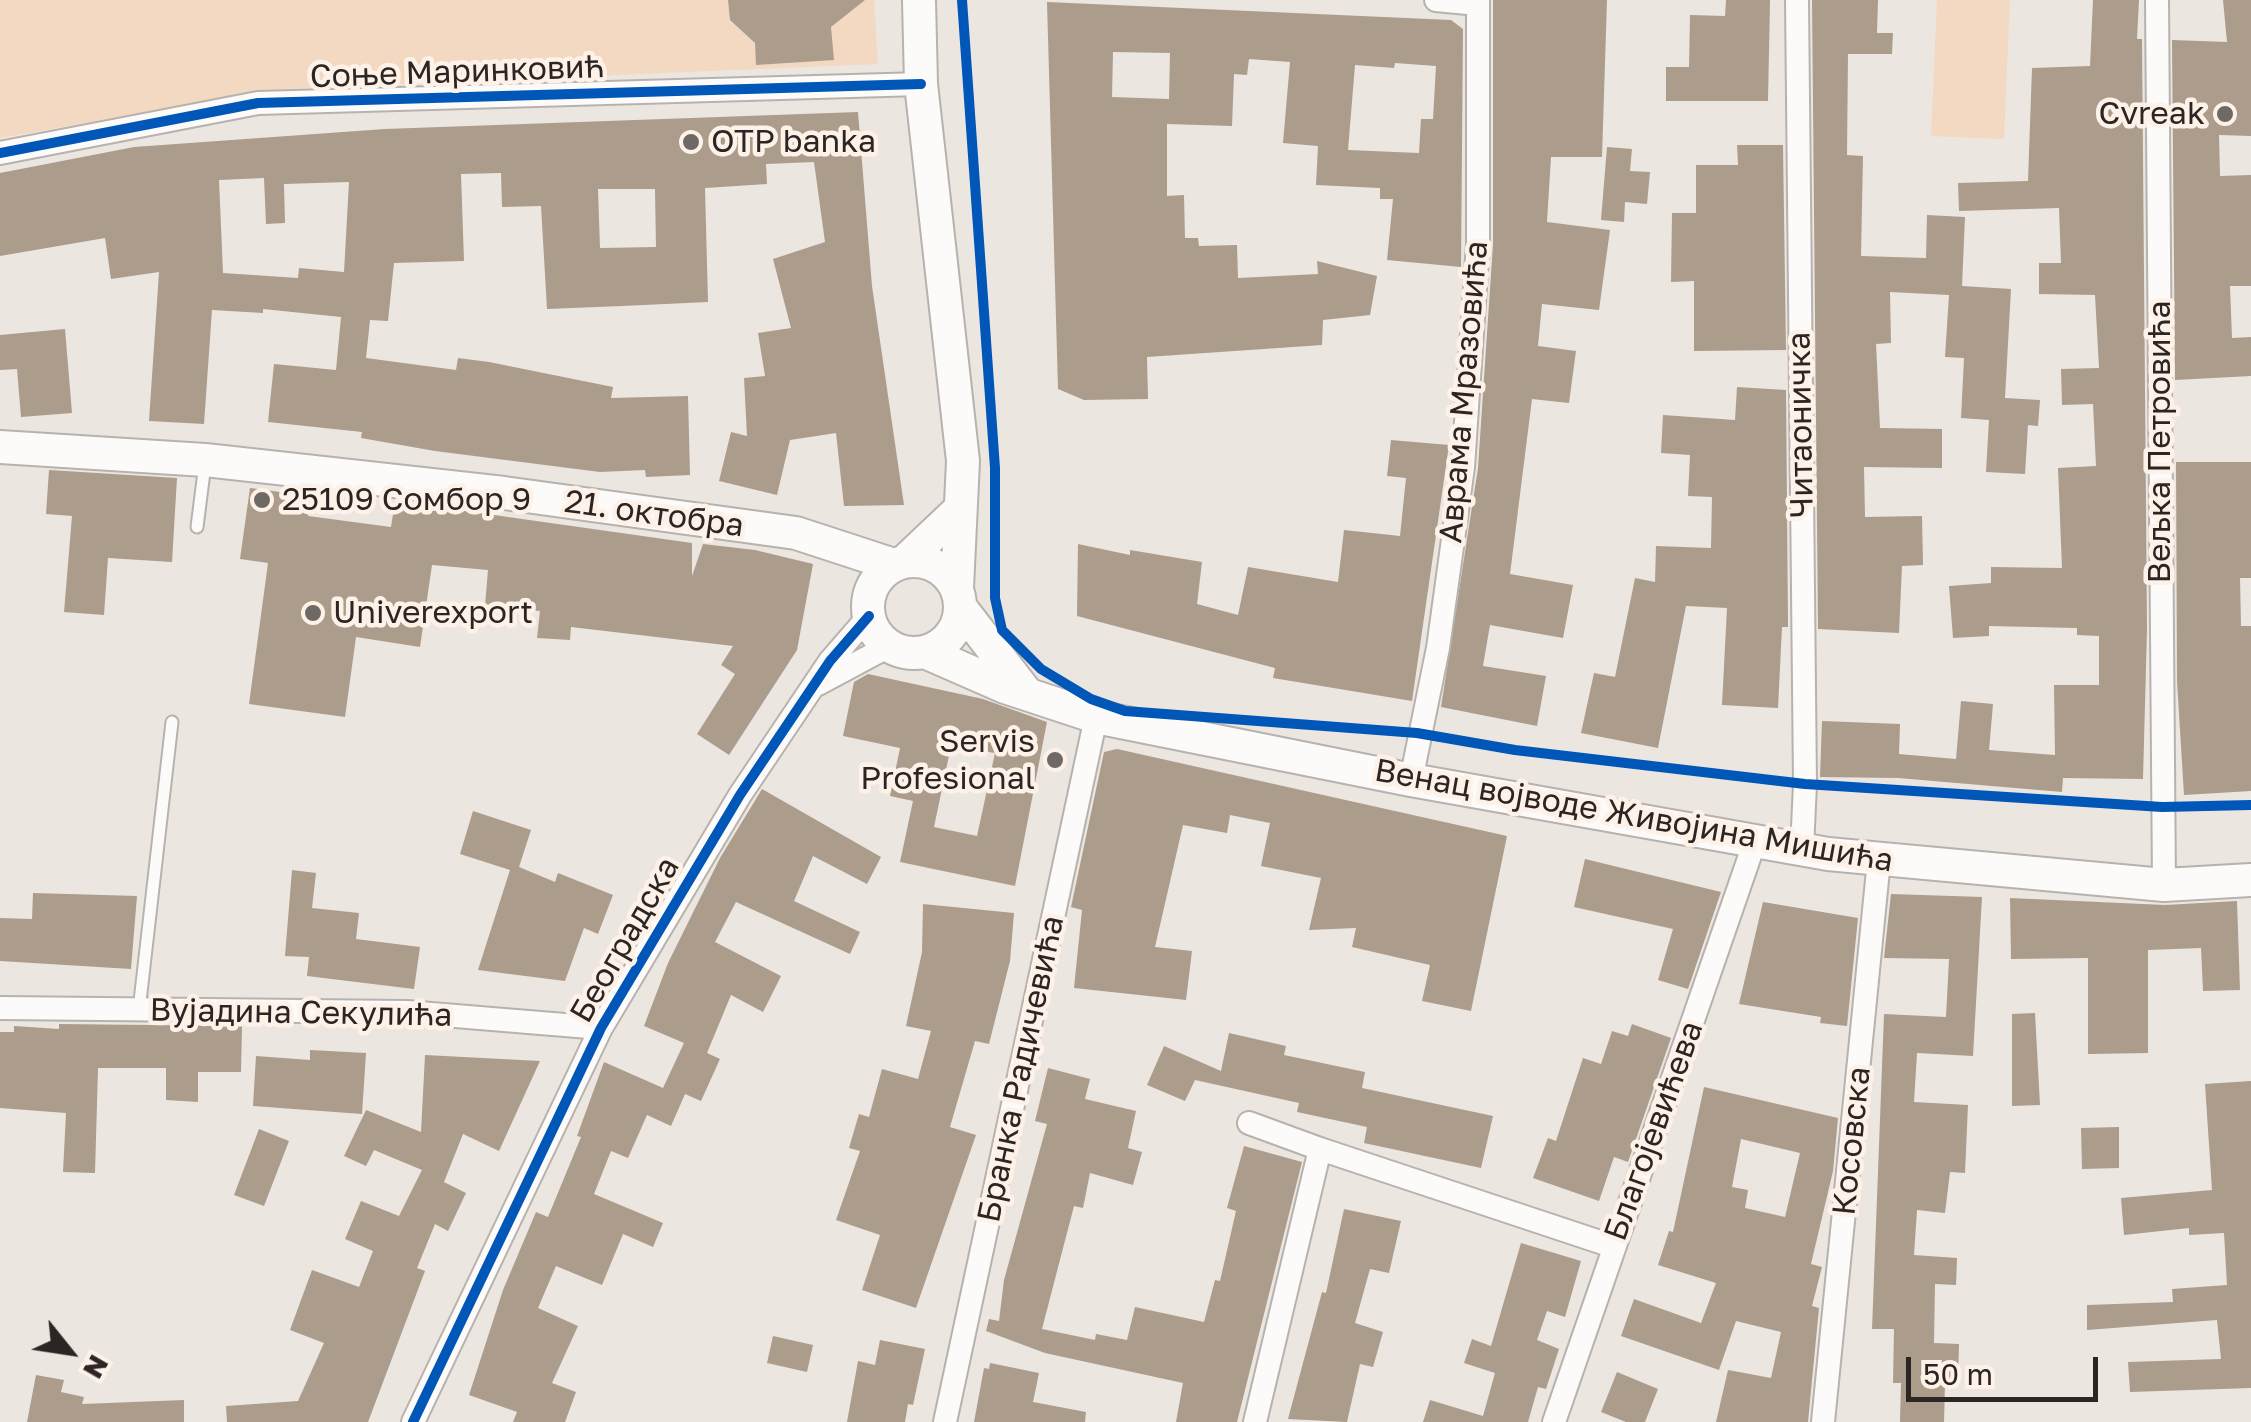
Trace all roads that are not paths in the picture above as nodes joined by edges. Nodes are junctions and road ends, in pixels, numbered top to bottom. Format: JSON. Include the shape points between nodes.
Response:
{"nodes":[{"id":1,"x":918,"y":0,"type":"edge"},
{"id":2,"x":1436,"y":0,"type":"edge"},
{"id":3,"x":1797,"y":0,"type":"edge"},
{"id":4,"x":2157,"y":0,"type":"edge"},
{"id":5,"x":1478,"y":2,"type":"edge"},
{"id":6,"x":921,"y":84,"type":"junction"},
{"id":7,"x":0,"y":153,"type":"edge"},
{"id":8,"x":0,"y":447,"type":"edge"},
{"id":9,"x":205,"y":460,"type":"junction"},
{"id":10,"x":960,"y":509,"type":"junction"},
{"id":11,"x":197,"y":527,"type":"dead end"},
{"id":12,"x":829,"y":543,"type":"junction"},
{"id":13,"x":899,"y":564,"type":"junction"},
{"id":14,"x":959,"y":598,"type":"junction"},
{"id":15,"x":868,"y":612,"type":"junction"},
{"id":16,"x":889,"y":646,"type":"junction"},
{"id":17,"x":925,"y":652,"type":"junction"},
{"id":18,"x":811,"y":688,"type":"junction"},
{"id":19,"x":1025,"y":691,"type":"junction"},
{"id":20,"x":1096,"y":717,"type":"junction"},
{"id":21,"x":172,"y":722,"type":"dead end"},
{"id":22,"x":1411,"y":780,"type":"junction"},
{"id":23,"x":1755,"y":841,"type":"junction"},
{"id":24,"x":1802,"y":849,"type":"junction"},
{"id":25,"x":1879,"y":860,"type":"junction"},
{"id":26,"x":2251,"y":880,"type":"edge"},
{"id":27,"x":2164,"y":884,"type":"junction"},
{"id":28,"x":0,"y":1008,"type":"edge"},
{"id":29,"x":139,"y":1010,"type":"junction"},
{"id":30,"x":601,"y":1028,"type":"junction"},
{"id":31,"x":1249,"y":1123,"type":"dead end"},
{"id":32,"x":1320,"y":1149,"type":"junction"},
{"id":33,"x":1612,"y":1246,"type":"junction"},
{"id":34,"x":413,"y":1422,"type":"edge"},
{"id":35,"x":945,"y":1422,"type":"edge"},
{"id":36,"x":1255,"y":1422,"type":"edge"},
{"id":37,"x":1554,"y":1422,"type":"edge"},
{"id":38,"x":1823,"y":1422,"type":"edge"}],
"edges":[{"from":1,"to":6,"type":"main road"},
{"from":2,"to":5,"type":"street"},
{"from":3,"to":24,"type":"street","name":"Читаоничка"},
{"from":4,"to":27,"type":"street","name":"Вељка Петровића"},
{"from":5,"to":22,"type":"street","name":"Аврама Мразовића","via":[[1478,242],[1463,467],[1438,648]]},
{"from":6,"to":7,"type":"street","name":"Соње Маринковић","via":[[258,103]]},
{"from":6,"to":10,"type":"main road","via":[[963,461]]},
{"from":8,"to":9,"type":"main road","name":"21. октобра"},
{"from":9,"to":11,"type":"lane"},
{"from":9,"to":12,"type":"main road","name":"21. октобра","via":[[504,493]]},
{"from":10,"to":13,"type":"main road"},
{"from":10,"to":14,"type":"main road"},
{"from":12,"to":13,"type":"main road","name":"21. октобра"},
{"from":12,"to":15,"type":"main road"},
{"from":13,"to":14,"type":"main road","via":[[936,566]]},
{"from":13,"to":15,"type":"main road","via":[[875,583]]},
{"from":14,"to":17,"type":"main road","via":[[947,640]]},
{"from":14,"to":19,"type":"main road"},
{"from":15,"to":16,"type":"main road"},
{"from":15,"to":18,"type":"street","name":"Београдска"},
{"from":16,"to":17,"type":"main road"},
{"from":16,"to":18,"type":"street","name":"Београдска"},
{"from":17,"to":19,"type":"main road","name":"Венац војводе Живојина Мишића"},
{"from":18,"to":30,"type":"street","name":"Београдска"},
{"from":19,"to":20,"type":"main road","name":"Венац војводе Живојина Мишића"},
{"from":20,"to":22,"type":"main road","name":"Венац војводе Живојина Мишића"},
{"from":20,"to":35,"type":"street","name":"Бранка Радичевића"},
{"from":21,"to":29,"type":"lane"},
{"from":22,"to":23,"type":"main road","name":"Венац војводе Живојина Мишића"},
{"from":23,"to":24,"type":"main road","name":"Венац војводе Живојина Мишића"},
{"from":23,"to":33,"type":"street","name":"Благојевићева"},
{"from":24,"to":25,"type":"main road","name":"Венац војводе Живојина Мишића"},
{"from":25,"to":27,"type":"main road","name":"Венац војводе Живојина Мишића"},
{"from":25,"to":38,"type":"street","name":"Косовска"},
{"from":26,"to":27,"type":"main road","name":"Венац војводе Живојина Мишића"},
{"from":28,"to":29,"type":"street","name":"Вујадина Секулића"},
{"from":29,"to":30,"type":"street","name":"Вујадина Секулића","via":[[407,1012]]},
{"from":30,"to":34,"type":"street","name":"Београдска"},
{"from":31,"to":32,"type":"street"},
{"from":32,"to":33,"type":"street"},
{"from":32,"to":36,"type":"street"},
{"from":33,"to":37,"type":"street","name":"Благојевићева"}]}
